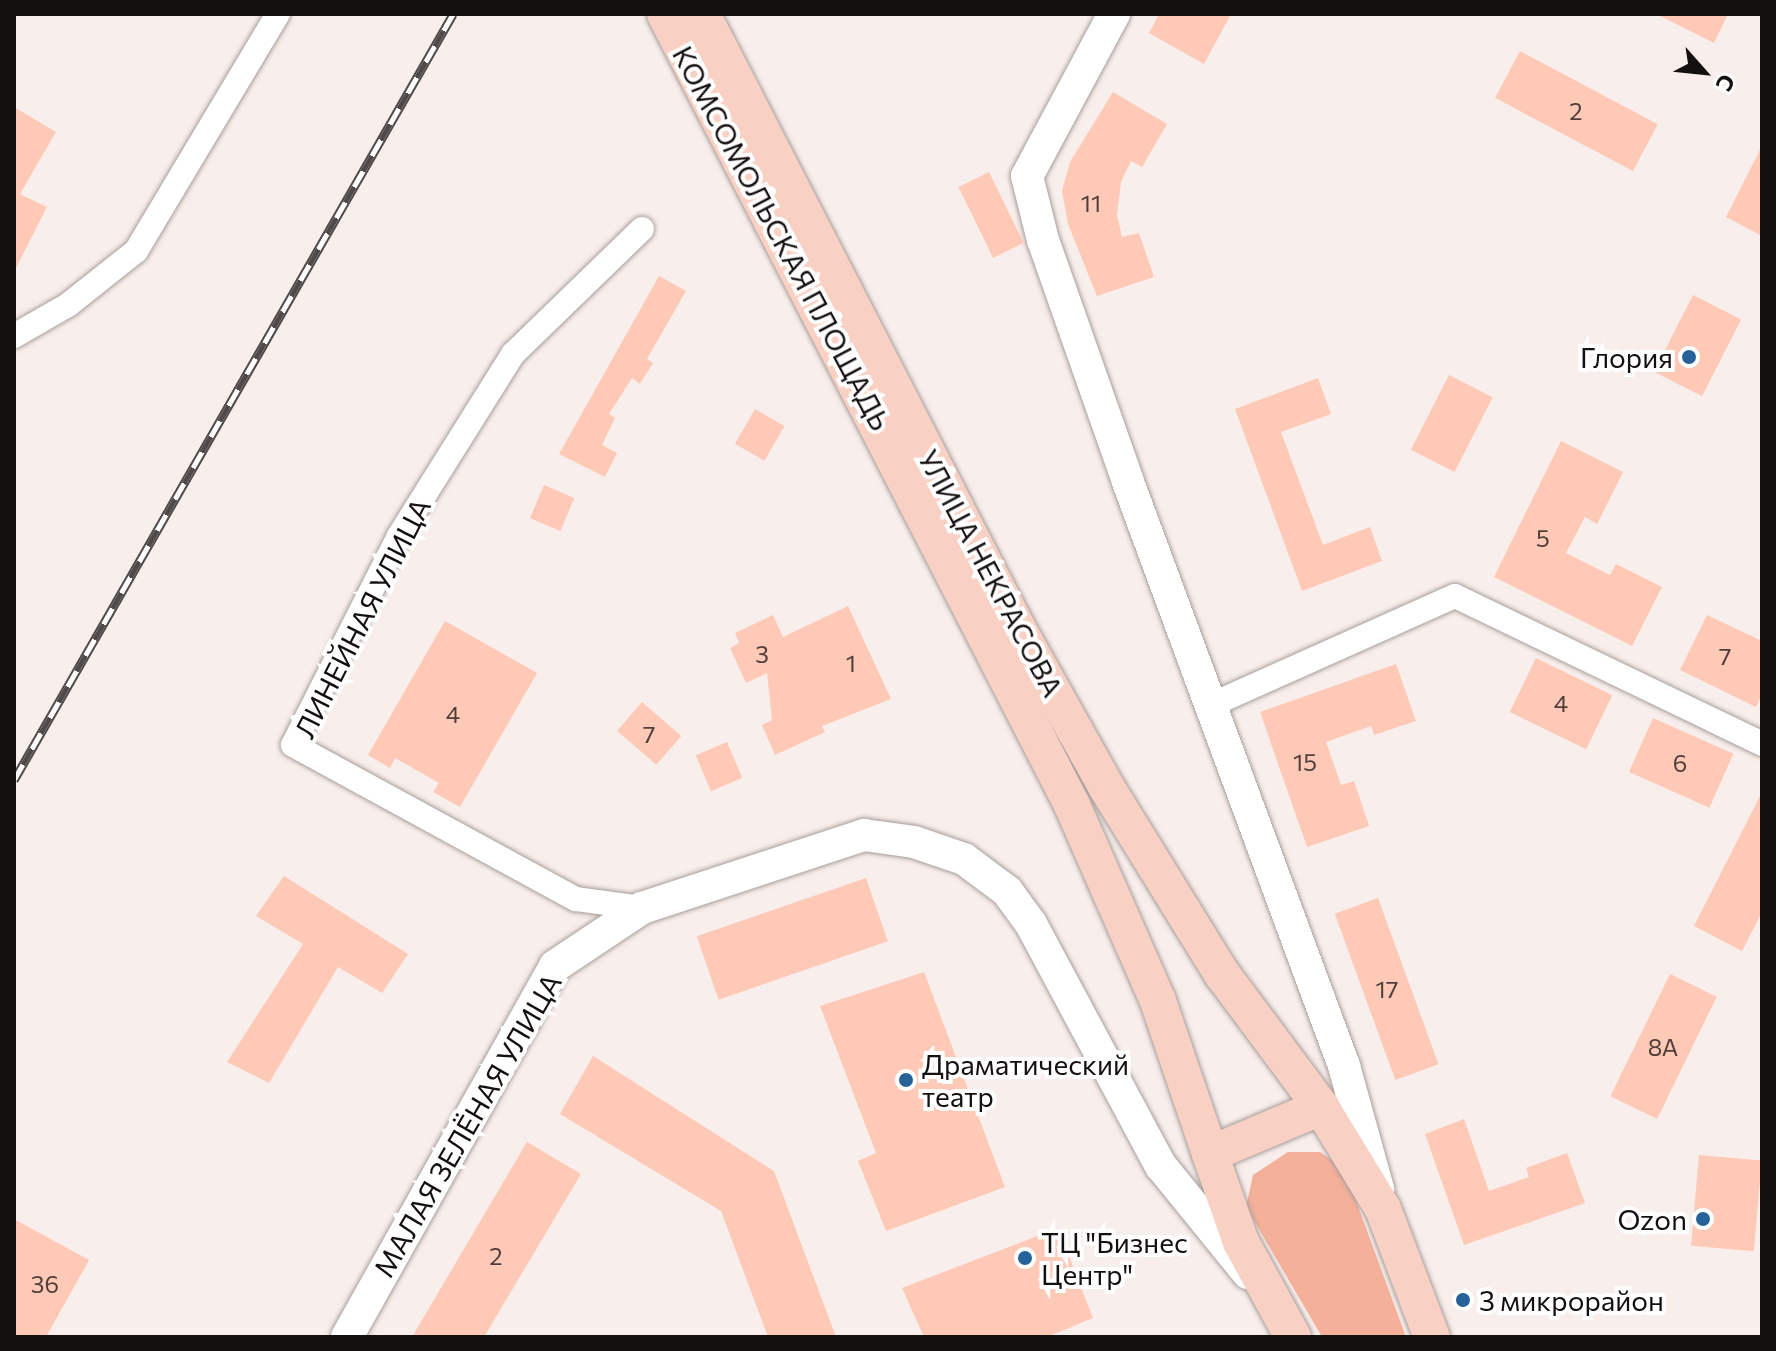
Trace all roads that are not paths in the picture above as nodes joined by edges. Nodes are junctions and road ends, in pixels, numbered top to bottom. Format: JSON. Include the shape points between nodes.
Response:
{"nodes":[{"id":1,"x":278,"y":14,"type":"edge"},
{"id":2,"x":665,"y":14,"type":"edge"},
{"id":3,"x":702,"y":14,"type":"edge"},
{"id":4,"x":1114,"y":14,"type":"edge"},
{"id":5,"x":642,"y":229,"type":"dead end"},
{"id":6,"x":14,"y":336,"type":"edge"},
{"id":7,"x":1211,"y":705,"type":"junction"},
{"id":8,"x":1762,"y":744,"type":"edge"},
{"id":9,"x":642,"y":908,"type":"junction"},
{"id":10,"x":1344,"y":1066,"type":"junction"},
{"id":11,"x":1321,"y":1107,"type":"junction"},
{"id":12,"x":1210,"y":1154,"type":"junction"},
{"id":13,"x":1161,"y":1166,"type":"junction"},
{"id":14,"x":1383,"y":1209,"type":"junction"},
{"id":15,"x":1265,"y":1294,"type":"junction"},
{"id":16,"x":347,"y":1337,"type":"edge"},
{"id":17,"x":1293,"y":1337,"type":"edge"},
{"id":18,"x":1432,"y":1337,"type":"edge"}],
"edges":[{"from":1,"to":6,"type":"street","via":[[136,251],[68,305]]},
{"from":2,"to":12,"type":"main road","name":"КОМСОМОЛЬСКАЯ ПЛОЩАДЬ","via":[[1072,805],[1158,1001]]},
{"from":3,"to":11,"type":"main road","name":"УЛИЦА НЕКРАСОВА","via":[[1017,627],[1107,788],[1222,974]]},
{"from":4,"to":7,"type":"street","via":[[1027,176],[1043,240]]},
{"from":5,"to":9,"type":"street","name":"ЛИНЕЙНАЯ УЛИЦА","via":[[513,354],[399,536],[293,745],[576,899]]},
{"from":7,"to":8,"type":"street","via":[[1455,596]]},
{"from":7,"to":10,"type":"street"},
{"from":9,"to":13,"type":"street","name":"МАЛАЯ ЗЕЛЁНАЯ УЛИЦА","via":[[864,835],[914,842],[964,859],[1007,891],[1031,924]]},
{"from":9,"to":16,"type":"street","name":"МАЛАЯ ЗЕЛЁНАЯ УЛИЦА","via":[[555,966]]},
{"from":10,"to":11,"type":"street","via":[[1338,1087]]},
{"from":10,"to":14,"type":"street"},
{"from":11,"to":12,"type":"main road"},
{"from":11,"to":14,"type":"main road","name":"УЛИЦА НЕКРАСОВА"},
{"from":12,"to":13,"type":"street"},
{"from":12,"to":15,"type":"main road"},
{"from":13,"to":15,"type":"street","name":"МАЛАЯ ЗЕЛЁНАЯ УЛИЦА"},
{"from":14,"to":18,"type":"main road","name":"УЛИЦА НЕКРАСОВА"},
{"from":15,"to":17,"type":"main road"}]}
